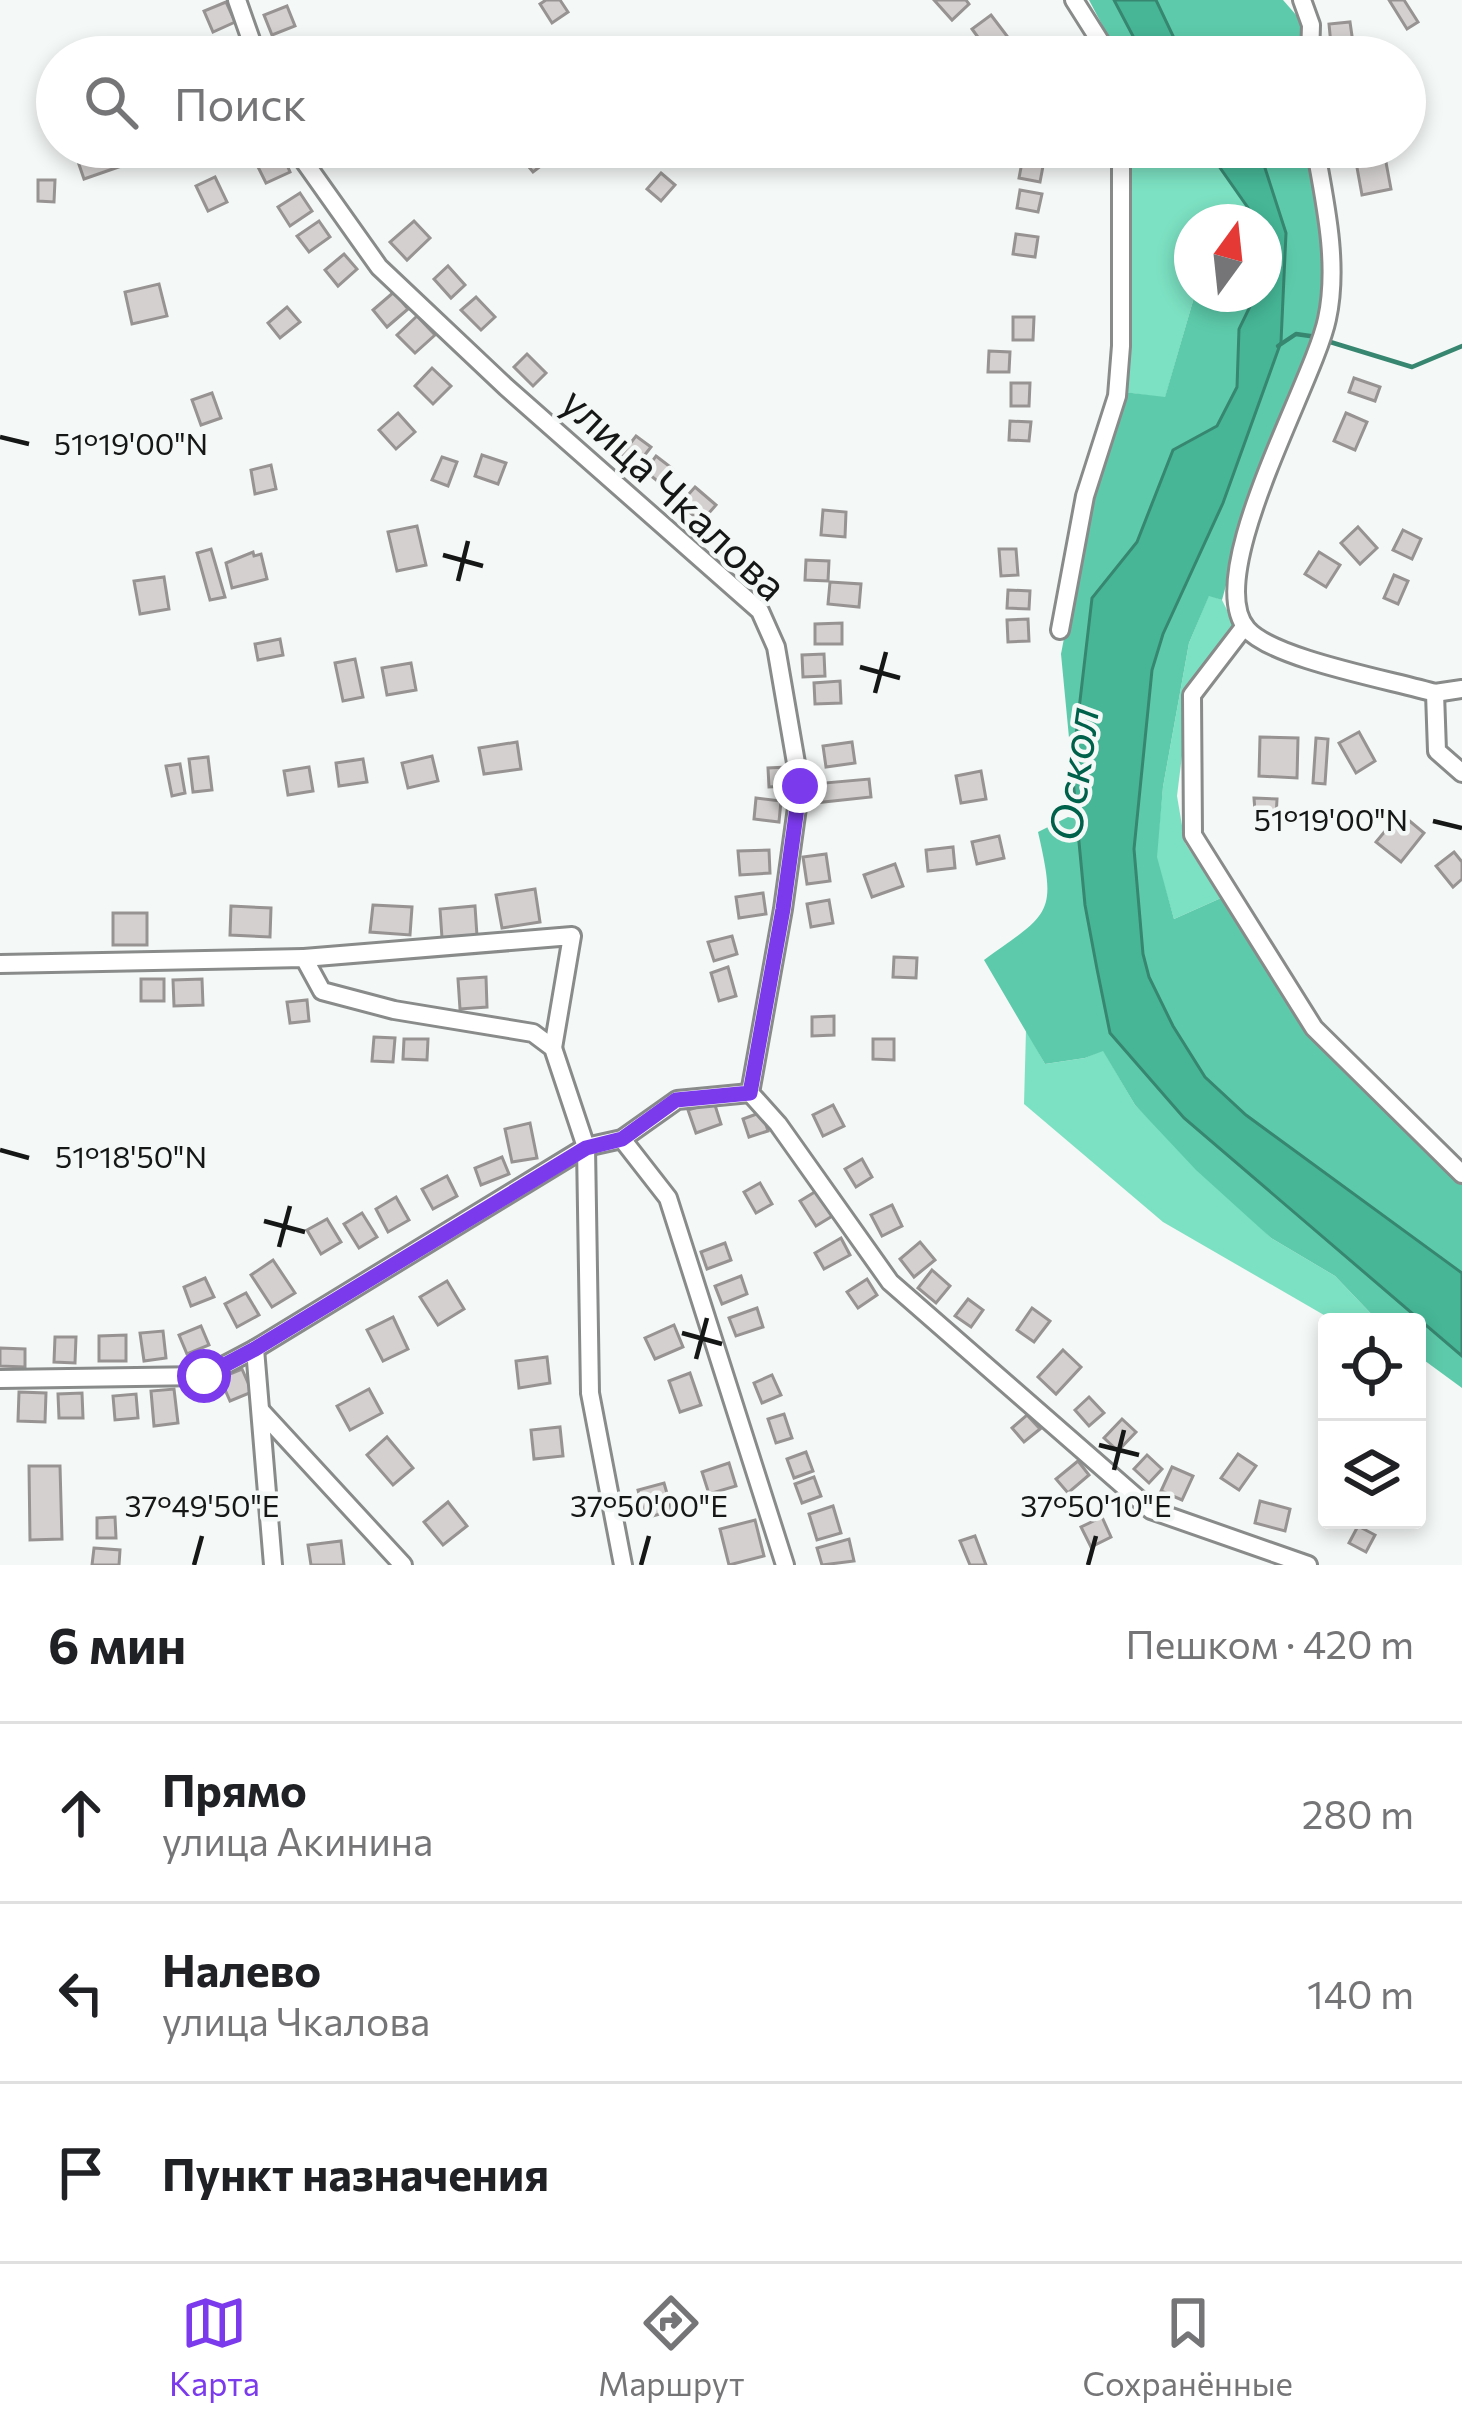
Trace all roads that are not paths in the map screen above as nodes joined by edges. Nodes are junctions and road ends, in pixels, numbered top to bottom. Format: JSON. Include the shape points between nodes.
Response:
{"nodes":[{"id":1,"x":238,"y":0,"type":"edge"},
{"id":2,"x":1075,"y":0,"type":"edge"},
{"id":3,"x":1302,"y":0,"type":"edge"},
{"id":4,"x":250,"y":36,"type":"edge"},
{"id":5,"x":1097,"y":36,"type":"edge"},
{"id":6,"x":1311,"y":36,"type":"edge"},
{"id":7,"x":309,"y":168,"type":"edge"},
{"id":8,"x":1121,"y":168,"type":"edge"},
{"id":9,"x":1319,"y":168,"type":"edge"},
{"id":10,"x":1244,"y":627,"type":"junction"},
{"id":11,"x":1060,"y":630,"type":"dead end"},
{"id":12,"x":1460,"y":690,"type":"edge"},
{"id":13,"x":1435,"y":693,"type":"junction"},
{"id":14,"x":1462,"y":772,"type":"edge"},
{"id":15,"x":304,"y":958,"type":"junction"},
{"id":16,"x":0,"y":964,"type":"edge"},
{"id":17,"x":553,"y":1048,"type":"junction"},
{"id":18,"x":750,"y":1093,"type":"junction"},
{"id":19,"x":622,"y":1139,"type":"junction"},
{"id":20,"x":586,"y":1148,"type":"junction"},
{"id":21,"x":1462,"y":1174,"type":"edge"},
{"id":22,"x":255,"y":1349,"type":"junction"},
{"id":23,"x":0,"y":1379,"type":"edge"},
{"id":24,"x":260,"y":1410,"type":"junction"},
{"id":25,"x":273,"y":1565,"type":"edge"},
{"id":26,"x":403,"y":1565,"type":"edge"},
{"id":27,"x":623,"y":1565,"type":"edge"},
{"id":28,"x":785,"y":1565,"type":"edge"},
{"id":29,"x":1308,"y":1565,"type":"edge"}],
"edges":[{"from":1,"to":4,"type":"street"},
{"from":2,"to":5,"type":"street"},
{"from":3,"to":6,"type":"street"},
{"from":7,"to":18,"type":"street","name":"улица Чкалова","via":[[380,267],[760,611],[776,647],[800,786]]},
{"from":8,"to":11,"type":"street","via":[[1117,396],[1085,496]]},
{"from":9,"to":10,"type":"street","via":[[1331,262],[1328,317],[1268,466],[1237,574]]},
{"from":10,"to":13,"type":"street","via":[[1271,648]]},
{"from":10,"to":21,"type":"street","via":[[1192,695],[1193,835],[1315,1028]]},
{"from":12,"to":13,"type":"street"},
{"from":13,"to":14,"type":"street","via":[[1437,751]]},
{"from":15,"to":16,"type":"street"},
{"from":15,"to":17,"type":"street","via":[[322,991],[533,1033]]},
{"from":15,"to":17,"type":"street","via":[[572,937]]},
{"from":17,"to":20,"type":"street"},
{"from":18,"to":19,"type":"street","via":[[676,1100]]},
{"from":18,"to":29,"type":"street","via":[[890,1282],[1151,1510]]},
{"from":19,"to":20,"type":"street"},
{"from":19,"to":28,"type":"street","via":[[668,1198]]},
{"from":20,"to":22,"type":"street"},
{"from":20,"to":27,"type":"street","via":[[590,1393]]},
{"from":22,"to":23,"type":"street","via":[[204,1376]]},
{"from":22,"to":24,"type":"street"},
{"from":24,"to":25,"type":"street"},
{"from":24,"to":26,"type":"street"}]}
